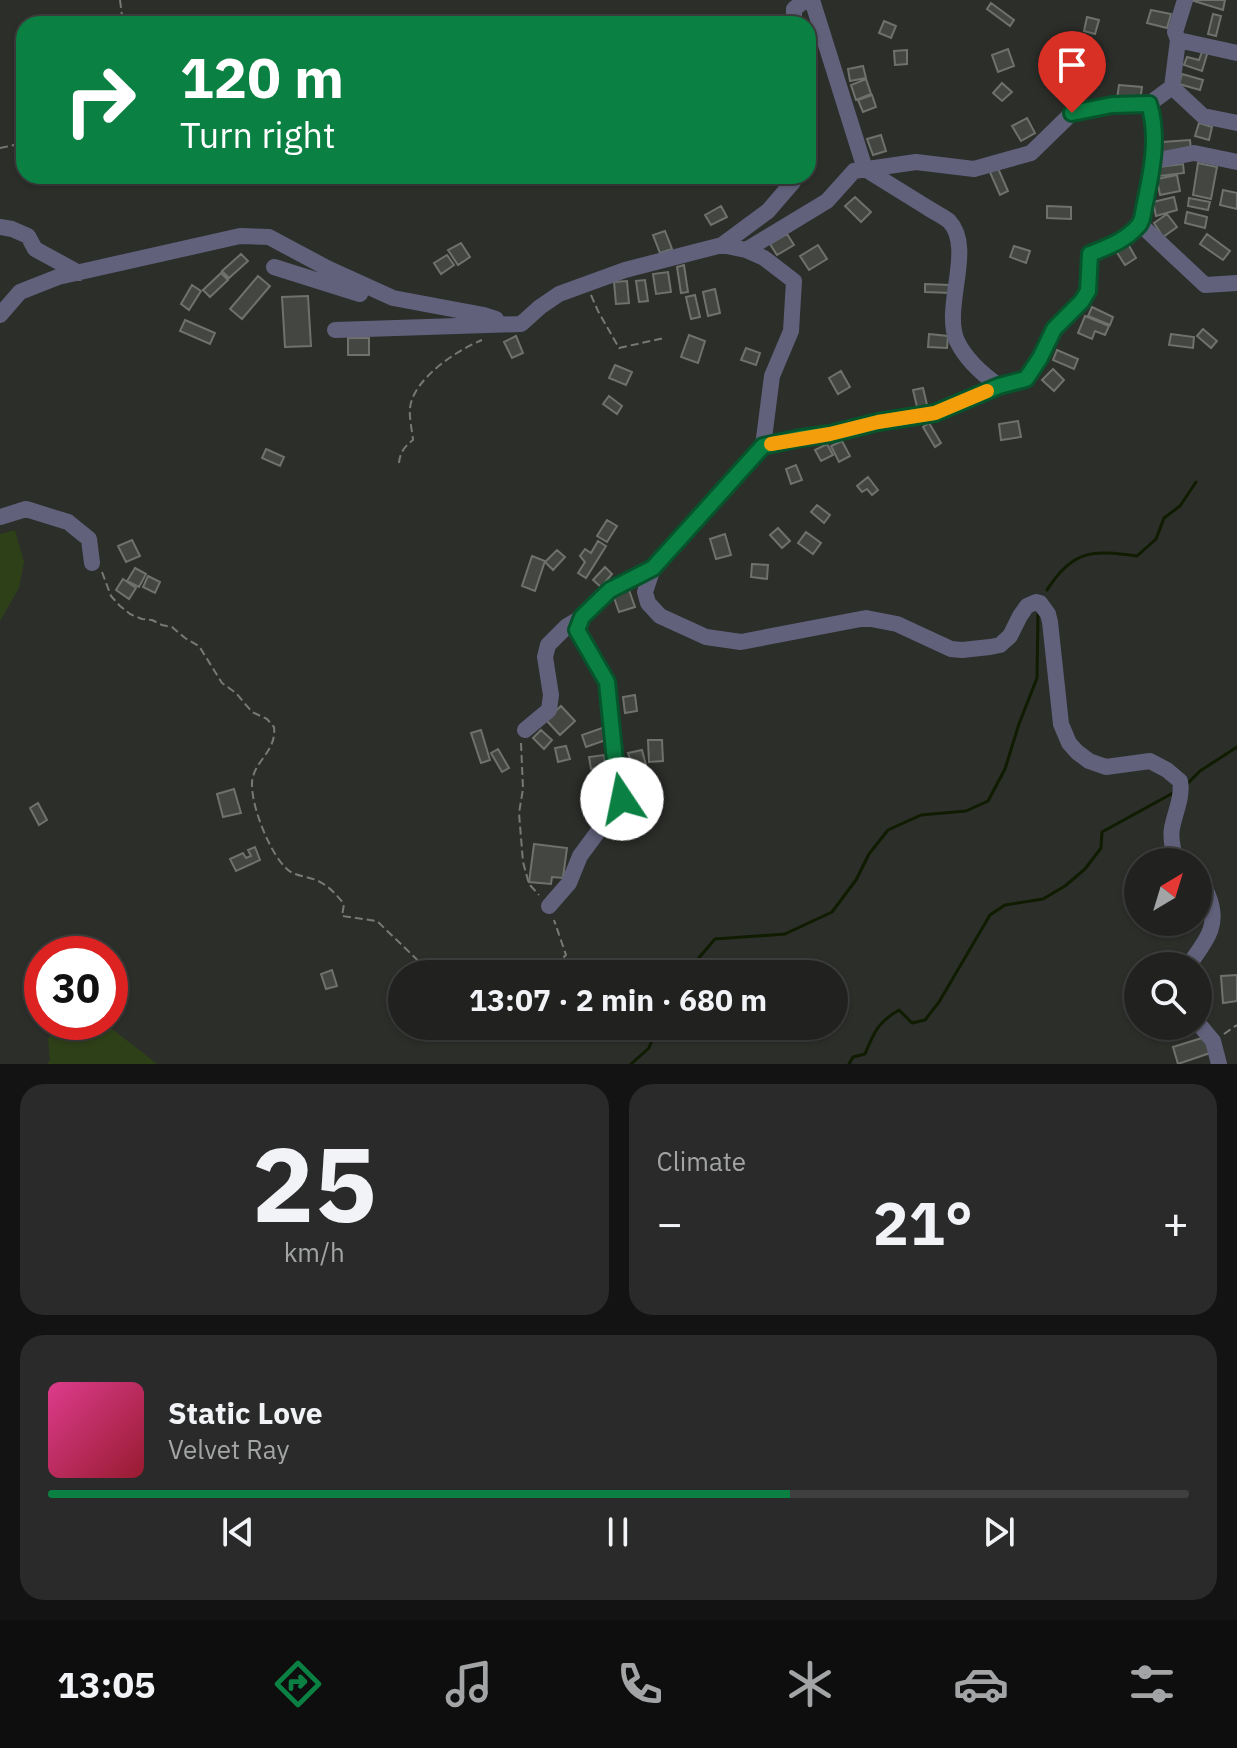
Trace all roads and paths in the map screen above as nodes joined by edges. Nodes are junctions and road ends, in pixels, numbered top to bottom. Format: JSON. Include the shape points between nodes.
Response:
{"nodes":[{"id":1,"x":805,"y":0,"type":"edge"},
{"id":2,"x":812,"y":0,"type":"edge"},
{"id":3,"x":1185,"y":0,"type":"edge"},
{"id":4,"x":794,"y":16,"type":"edge"},
{"id":5,"x":1178,"y":40,"type":"junction"},
{"id":6,"x":1237,"y":53,"type":"edge"},
{"id":7,"x":1172,"y":87,"type":"junction"},
{"id":8,"x":1149,"y":104,"type":"junction"},
{"id":9,"x":1237,"y":123,"type":"edge"},
{"id":10,"x":1153,"y":161,"type":"junction"},
{"id":11,"x":1237,"y":162,"type":"edge"},
{"id":12,"x":865,"y":169,"type":"junction"},
{"id":13,"x":791,"y":184,"type":"edge"},
{"id":14,"x":1140,"y":224,"type":"junction"},
{"id":15,"x":0,"y":227,"type":"edge"},
{"id":16,"x":722,"y":245,"type":"junction"},
{"id":17,"x":746,"y":250,"type":"junction"},
{"id":18,"x":274,"y":267,"type":"dead end"},
{"id":19,"x":79,"y":273,"type":"junction"},
{"id":20,"x":591,"y":282,"type":"junction"},
{"id":21,"x":1237,"y":283,"type":"edge"},
{"id":22,"x":418,"y":303,"type":"junction"},
{"id":23,"x":0,"y":315,"type":"edge"},
{"id":24,"x":511,"y":324,"type":"junction"},
{"id":25,"x":335,"y":330,"type":"dead end"},
{"id":26,"x":490,"y":336,"type":"dead end"},
{"id":27,"x":664,"y":338,"type":"dead end"},
{"id":28,"x":999,"y":386,"type":"junction"},
{"id":29,"x":763,"y":446,"type":"junction"},
{"id":30,"x":399,"y":463,"type":"dead end"},
{"id":31,"x":0,"y":517,"type":"edge"},
{"id":32,"x":92,"y":563,"type":"joint"},
{"id":33,"x":653,"y":568,"type":"junction"},
{"id":34,"x":582,"y":617,"type":"junction"},
{"id":35,"x":525,"y":730,"type":"joint"},
{"id":36,"x":1172,"y":848,"type":"edge"},
{"id":37,"x":1212,"y":905,"type":"edge"},
{"id":38,"x":549,"y":906,"type":"junction"},
{"id":39,"x":1212,"y":929,"type":"edge"},
{"id":40,"x":417,"y":960,"type":"edge"},
{"id":41,"x":561,"y":960,"type":"edge"},
{"id":42,"x":1237,"y":1025,"type":"edge"},
{"id":43,"x":1213,"y":1041,"type":"joint"},
{"id":44,"x":1219,"y":1064,"type":"edge"}],
"edges":[{"from":1,"to":4,"type":"street"},
{"from":2,"to":12,"type":"street"},
{"from":3,"to":5,"type":"street","via":[[1175,32]]},
{"from":5,"to":6,"type":"street"},
{"from":5,"to":7,"type":"street"},
{"from":7,"to":8,"type":"street"},
{"from":7,"to":9,"type":"street","via":[[1203,116]]},
{"from":8,"to":10,"type":"street"},
{"from":8,"to":12,"type":"street","via":[[1072,113],[1031,153],[974,169],[916,162]]},
{"from":10,"to":11,"type":"street","via":[[1194,153]]},
{"from":10,"to":14,"type":"street"},
{"from":12,"to":17,"type":"street","via":[[854,171],[827,201]]},
{"from":12,"to":28,"type":"street","via":[[949,221],[958,237],[956,339],[967,358]]},
{"from":13,"to":16,"type":"street","via":[[768,211]]},
{"from":14,"to":21,"type":"street","via":[[1205,285]]},
{"from":14,"to":28,"type":"street","via":[[1119,242],[1090,254],[1088,291],[1082,301],[1054,329],[1026,379]]},
{"from":15,"to":19,"type":"street","via":[[28,236],[35,249]]},
{"from":16,"to":17,"type":"street"},
{"from":16,"to":20,"type":"street"},
{"from":17,"to":29,"type":"street","via":[[794,281],[791,331],[772,376]]},
{"from":18,"to":22,"type":"street","via":[[390,306]]},
{"from":19,"to":22,"type":"street","via":[[240,236],[269,237],[393,298]]},
{"from":19,"to":23,"type":"street","via":[[20,292]]},
{"from":20,"to":24,"type":"street","via":[[559,294],[521,324]]},
{"from":20,"to":27,"type":"path","via":[[591,297],[619,348]]},
{"from":22,"to":24,"type":"street"},
{"from":24,"to":25,"type":"street"},
{"from":26,"to":30,"type":"path","via":[[424,379],[409,410],[413,440]]},
{"from":28,"to":29,"type":"street","via":[[935,413]]},
{"from":29,"to":33,"type":"street"},
{"from":31,"to":32,"type":"street","via":[[26,509],[68,522],[89,539]]},
{"from":32,"to":40,"type":"path","via":[[102,570],[120,606],[172,627],[199,646],[222,683],[274,727],[272,747],[252,785],[264,833],[288,871],[332,890],[344,904],[342,916],[377,921]]},
{"from":33,"to":34,"type":"street","via":[[610,590]]},
{"from":33,"to":36,"type":"street","via":[[645,592],[660,616],[706,637],[741,642],[866,618],[897,624],[951,649],[976,649],[1000,645],[1027,606],[1040,603],[1050,622],[1061,724],[1069,743],[1089,761],[1106,767],[1150,761],[1180,781]]},
{"from":34,"to":35,"type":"street","via":[[548,645],[549,710]]},
{"from":34,"to":38,"type":"street","via":[[577,630],[607,682],[622,799]]},
{"from":35,"to":38,"type":"path","via":[[520,744],[523,862],[529,884]]},
{"from":37,"to":39,"type":"street"},
{"from":38,"to":41,"type":"path","via":[[566,955]]},
{"from":42,"to":43,"type":"path"},
{"from":43,"to":44,"type":"street"}]}
